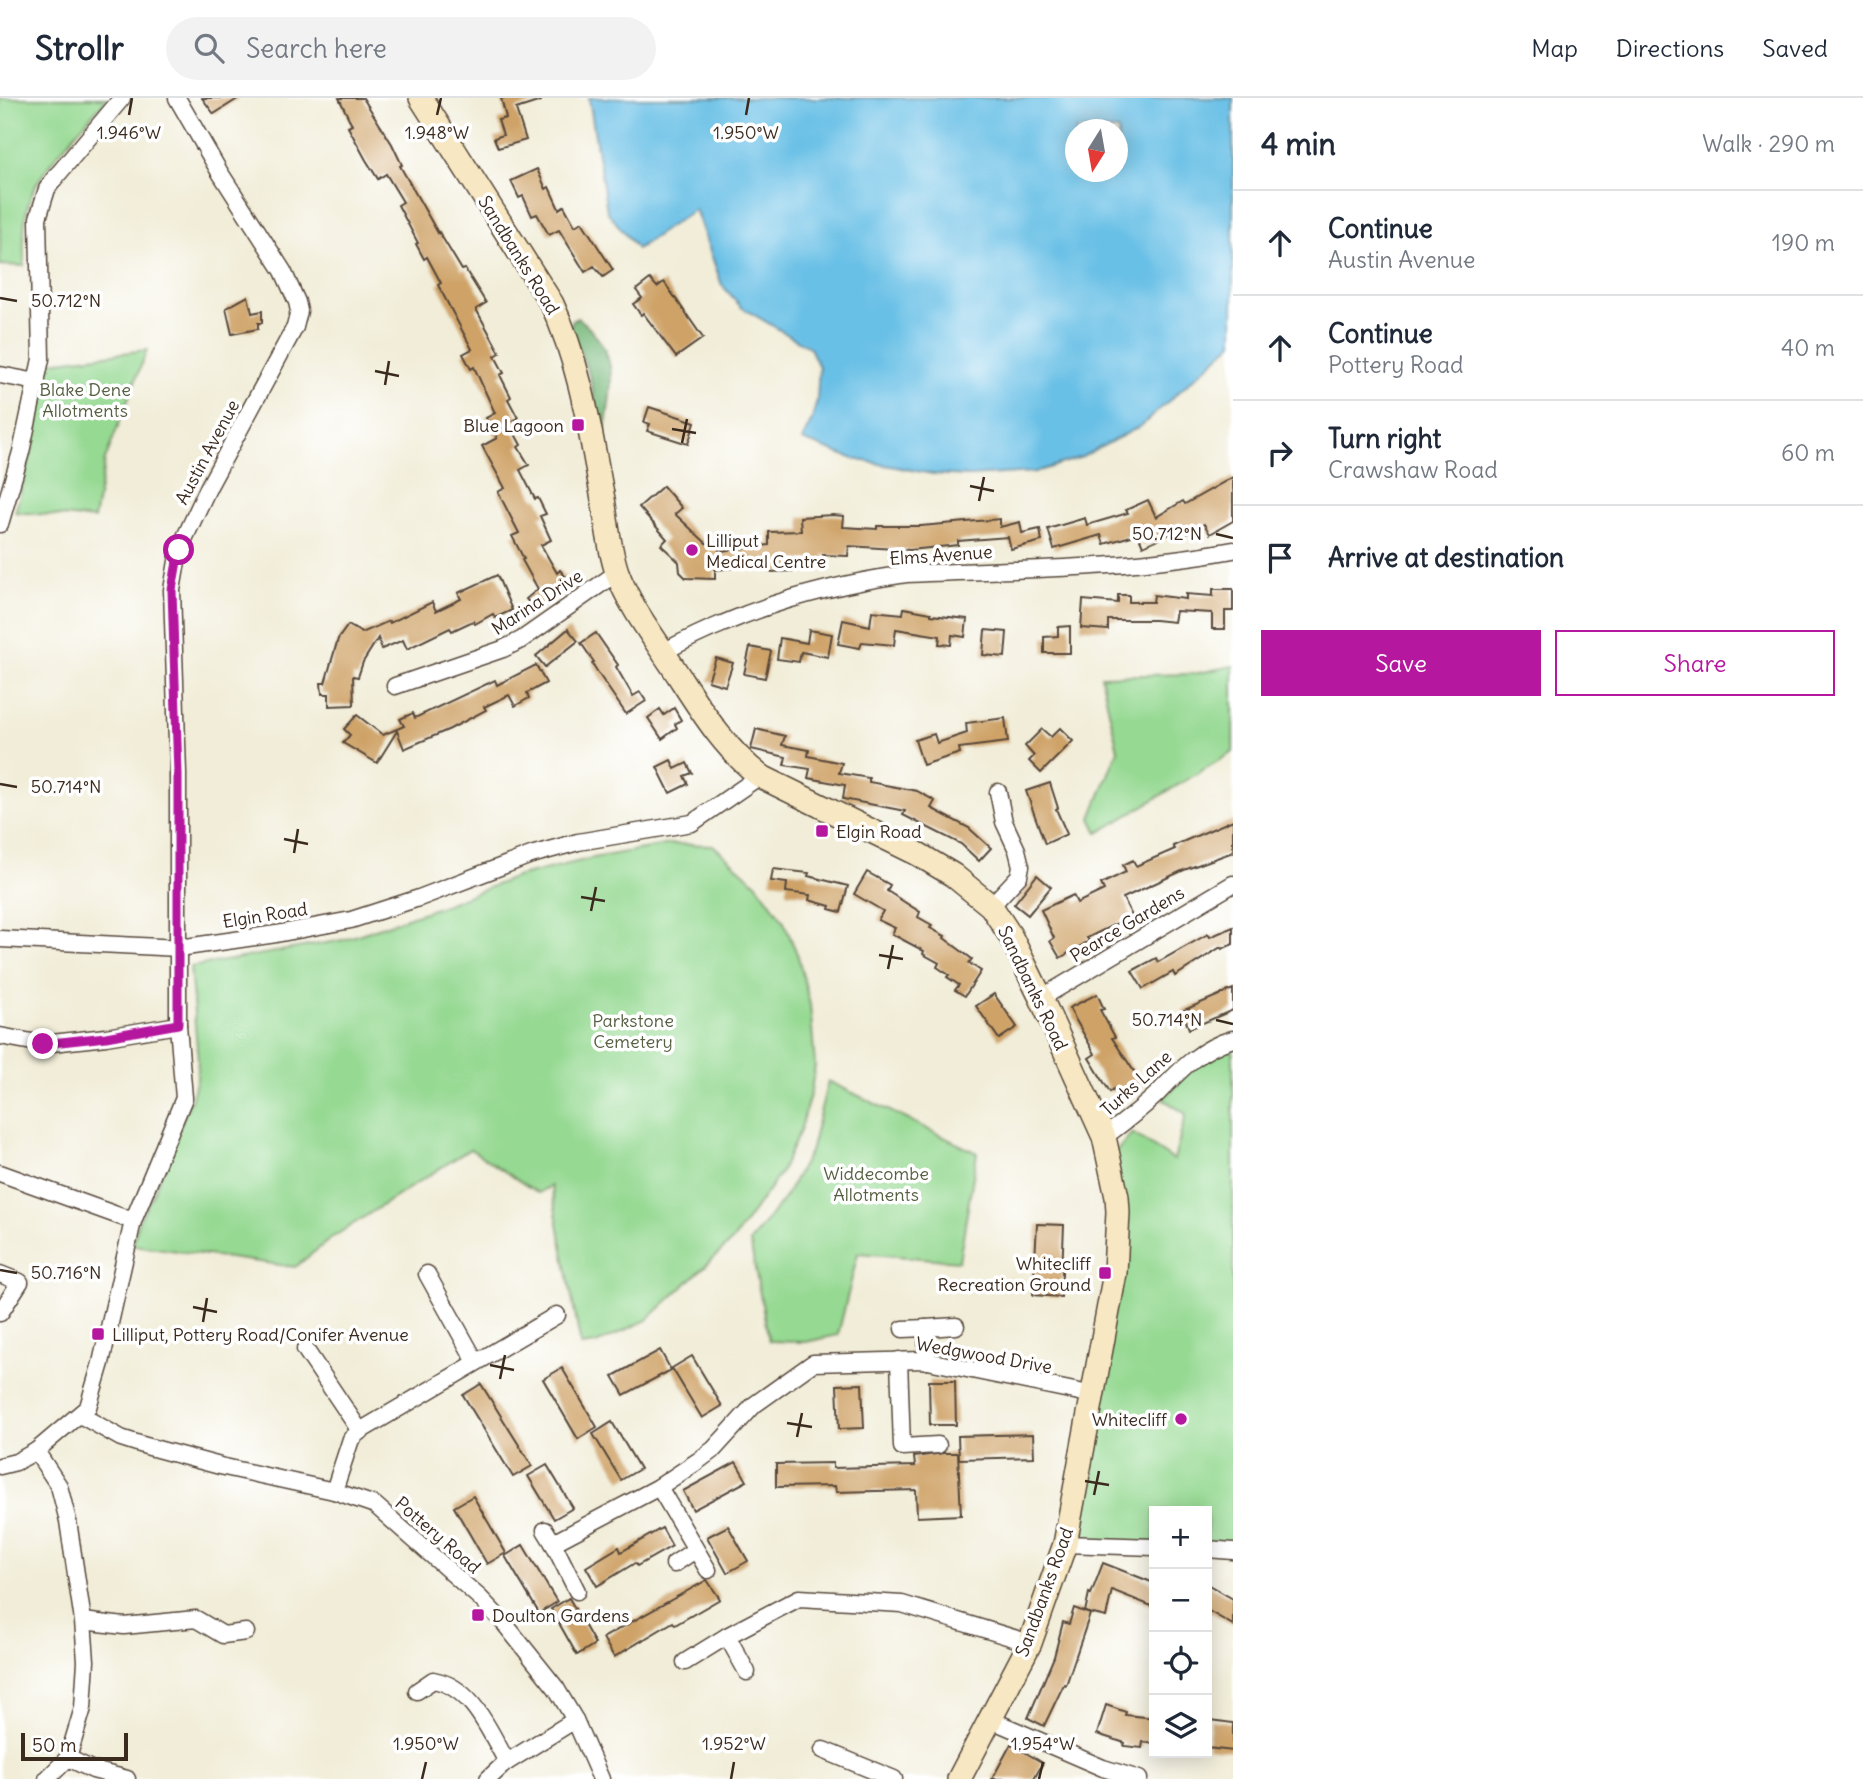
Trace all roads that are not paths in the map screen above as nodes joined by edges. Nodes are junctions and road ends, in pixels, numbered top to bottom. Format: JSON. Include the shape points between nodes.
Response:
{"nodes":[{"id":1,"x":122,"y":98,"type":"edge"},
{"id":2,"x":177,"y":98,"type":"edge"},
{"id":3,"x":421,"y":98,"type":"edge"},
{"id":4,"x":0,"y":375,"type":"edge"},
{"id":5,"x":37,"y":382,"type":"junction"},
{"id":6,"x":0,"y":524,"type":"edge"},
{"id":7,"x":1233,"y":550,"type":"edge"},
{"id":8,"x":618,"y":572,"type":"junction"},
{"id":9,"x":663,"y":652,"type":"junction"},
{"id":10,"x":395,"y":686,"type":"dead end"},
{"id":11,"x":760,"y":776,"type":"junction"},
{"id":12,"x":998,"y":792,"type":"dead end"},
{"id":13,"x":1233,"y":884,"type":"edge"},
{"id":14,"x":991,"y":906,"type":"junction"},
{"id":15,"x":0,"y":939,"type":"edge"},
{"id":16,"x":178,"y":948,"type":"junction"},
{"id":17,"x":1041,"y":998,"type":"junction"},
{"id":18,"x":178,"y":1024,"type":"junction"},
{"id":19,"x":0,"y":1036,"type":"edge"},
{"id":20,"x":1233,"y":1039,"type":"edge"},
{"id":21,"x":1104,"y":1137,"type":"junction"},
{"id":22,"x":0,"y":1173,"type":"edge"},
{"id":23,"x":133,"y":1221,"type":"junction"},
{"id":24,"x":0,"y":1274,"type":"edge"},
{"id":25,"x":427,"y":1274,"type":"dead end"},
{"id":26,"x":0,"y":1313,"type":"edge"},
{"id":27,"x":557,"y":1315,"type":"dead end"},
{"id":28,"x":956,"y":1326,"type":"dead end"},
{"id":29,"x":926,"y":1328,"type":"junction"},
{"id":30,"x":902,"y":1329,"type":"dead end"},
{"id":31,"x":305,"y":1349,"type":"dead end"},
{"id":32,"x":899,"y":1360,"type":"junction"},
{"id":33,"x":928,"y":1361,"type":"junction"},
{"id":34,"x":475,"y":1362,"type":"junction"},
{"id":35,"x":1094,"y":1395,"type":"junction"},
{"id":36,"x":80,"y":1415,"type":"junction"},
{"id":37,"x":360,"y":1431,"type":"junction"},
{"id":38,"x":938,"y":1446,"type":"dead end"},
{"id":39,"x":36,"y":1451,"type":"junction"},
{"id":40,"x":0,"y":1466,"type":"edge"},
{"id":41,"x":659,"y":1487,"type":"junction"},
{"id":42,"x":334,"y":1491,"type":"junction"},
{"id":43,"x":1065,"y":1544,"type":"junction"},
{"id":44,"x":1149,"y":1547,"type":"edge"},
{"id":45,"x":1212,"y":1549,"type":"edge"},
{"id":46,"x":695,"y":1550,"type":"junction"},
{"id":47,"x":1233,"y":1551,"type":"edge"},
{"id":48,"x":674,"y":1564,"type":"dead end"},
{"id":49,"x":709,"y":1570,"type":"dead end"},
{"id":50,"x":577,"y":1591,"type":"dead end"},
{"id":51,"x":83,"y":1621,"type":"junction"},
{"id":52,"x":246,"y":1632,"type":"dead end"},
{"id":53,"x":727,"y":1636,"type":"junction"},
{"id":54,"x":1030,"y":1643,"type":"junction"},
{"id":55,"x":685,"y":1662,"type":"dead end"},
{"id":56,"x":747,"y":1672,"type":"dead end"},
{"id":57,"x":417,"y":1691,"type":"dead end"},
{"id":58,"x":989,"y":1719,"type":"junction"},
{"id":59,"x":575,"y":1720,"type":"junction"},
{"id":60,"x":823,"y":1750,"type":"dead end"},
{"id":61,"x":68,"y":1758,"type":"junction"},
{"id":62,"x":507,"y":1762,"type":"junction"},
{"id":63,"x":47,"y":1779,"type":"edge"},
{"id":64,"x":127,"y":1779,"type":"edge"},
{"id":65,"x":488,"y":1779,"type":"edge"},
{"id":66,"x":601,"y":1779,"type":"edge"},
{"id":67,"x":894,"y":1779,"type":"edge"},
{"id":68,"x":959,"y":1779,"type":"edge"},
{"id":69,"x":1139,"y":1779,"type":"edge"}],
"edges":[{"from":1,"to":5,"type":"street","via":[[54,179],[42,203],[38,218],[41,359]]},
{"from":2,"to":16,"type":"street","name":"Austin Avenue","via":[[283,271],[299,311],[295,327],[179,550],[172,590]]},
{"from":3,"to":8,"type":"main road","name":"Sandbanks Road","via":[[552,304],[567,336],[581,382]]},
{"from":4,"to":5,"type":"street"},
{"from":5,"to":6,"type":"street"},
{"from":7,"to":9,"type":"street","name":"Elms Avenue","via":[[1111,566],[877,578],[784,601]]},
{"from":8,"to":9,"type":"main road","name":"Sandbanks Road"},
{"from":8,"to":10,"type":"street","name":"Marina Drive","via":[[521,640]]},
{"from":9,"to":11,"type":"main road","name":"Sandbanks Road","via":[[720,738]]},
{"from":11,"to":14,"type":"main road","name":"Sandbanks Road","via":[[918,854]]},
{"from":11,"to":16,"type":"street","name":"Elgin Road","via":[[692,823],[566,845],[351,920]]},
{"from":12,"to":14,"type":"street","via":[[1021,866],[1019,876]]},
{"from":13,"to":17,"type":"street","name":"Pearce Gardens"},
{"from":14,"to":17,"type":"main road","name":"Sandbanks Road"},
{"from":15,"to":16,"type":"street","name":"Elgin Road"},
{"from":16,"to":18,"type":"street"},
{"from":17,"to":21,"type":"main road","name":"Sandbanks Road"},
{"from":18,"to":19,"type":"street","via":[[43,1044]]},
{"from":18,"to":23,"type":"street","via":[[184,1098]]},
{"from":20,"to":21,"type":"street","name":"Turks Lane","via":[[1189,1061]]},
{"from":21,"to":35,"type":"main road","name":"Sandbanks Road","via":[[1118,1212],[1115,1273]]},
{"from":22,"to":23,"type":"street"},
{"from":23,"to":36,"type":"street","via":[[101,1363],[88,1407]]},
{"from":24,"to":26,"type":"street","via":[[20,1282]]},
{"from":25,"to":34,"type":"street"},
{"from":27,"to":34,"type":"street"},
{"from":28,"to":29,"type":"street"},
{"from":29,"to":30,"type":"street"},
{"from":29,"to":33,"type":"street"},
{"from":31,"to":37,"type":"street"},
{"from":32,"to":33,"type":"street","name":"Wedgwood Drive"},
{"from":32,"to":38,"type":"street","via":[[902,1447]]},
{"from":32,"to":41,"type":"street","name":"Wedgwood Drive","via":[[813,1363],[754,1405],[714,1449]]},
{"from":33,"to":35,"type":"street","name":"Wedgwood Drive"},
{"from":34,"to":37,"type":"street"},
{"from":35,"to":43,"type":"main road","name":"Sandbanks Road"},
{"from":36,"to":39,"type":"street"},
{"from":36,"to":42,"type":"street","name":"Pottery Road","via":[[146,1446]]},
{"from":37,"to":42,"type":"street","via":[[351,1439]]},
{"from":39,"to":40,"type":"street"},
{"from":39,"to":51,"type":"street","via":[[59,1486]]},
{"from":41,"to":46,"type":"street"},
{"from":41,"to":50,"type":"street","name":"Wedgwood Drive","via":[[549,1537]]},
{"from":42,"to":59,"type":"street","name":"Pottery Road","via":[[374,1505],[480,1598],[555,1688]]},
{"from":43,"to":44,"type":"street"},
{"from":43,"to":54,"type":"main road","name":"Sandbanks Road"},
{"from":45,"to":47,"type":"street"},
{"from":46,"to":48,"type":"street"},
{"from":46,"to":49,"type":"street"},
{"from":51,"to":52,"type":"street","via":[[124,1626],[196,1619],[221,1642]]},
{"from":51,"to":61,"type":"street","via":[[86,1682]]},
{"from":53,"to":54,"type":"street","via":[[799,1598],[902,1604]]},
{"from":53,"to":55,"type":"street"},
{"from":53,"to":56,"type":"street"},
{"from":54,"to":58,"type":"main road","name":"Sandbanks Road"},
{"from":57,"to":62,"type":"street","via":[[433,1680],[460,1692],[475,1707]]},
{"from":58,"to":68,"type":"main road","name":"Sandbanks Road"},
{"from":58,"to":69,"type":"street"},
{"from":59,"to":62,"type":"street"},
{"from":59,"to":66,"type":"street","name":"Pottery Road"},
{"from":60,"to":67,"type":"street"},
{"from":61,"to":63,"type":"street"},
{"from":61,"to":64,"type":"street"},
{"from":62,"to":65,"type":"street"}]}
